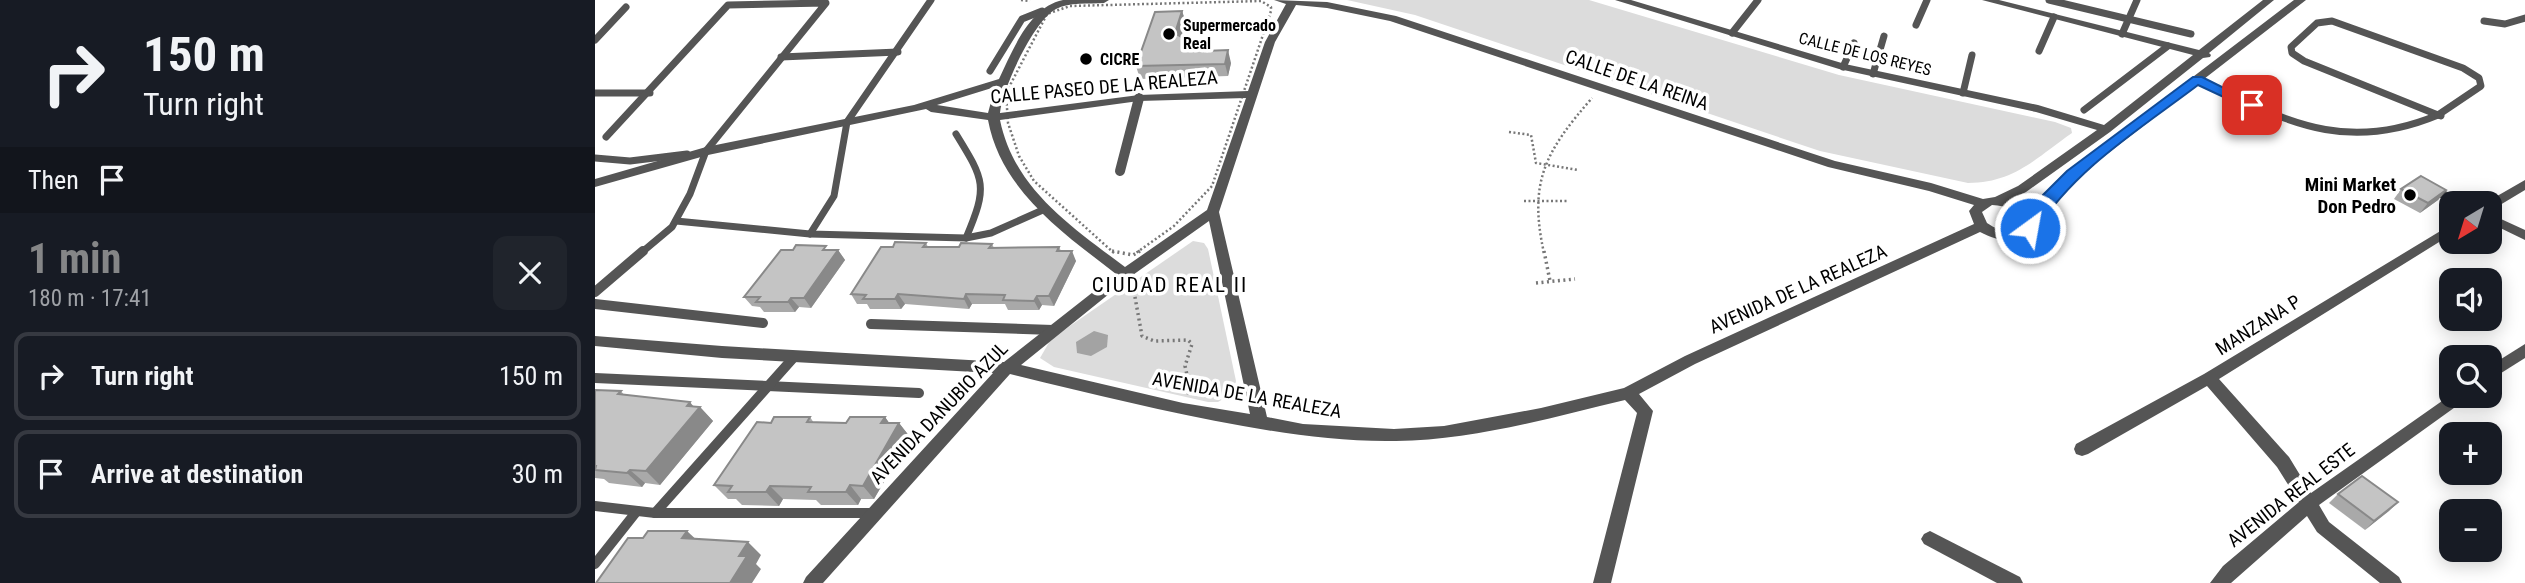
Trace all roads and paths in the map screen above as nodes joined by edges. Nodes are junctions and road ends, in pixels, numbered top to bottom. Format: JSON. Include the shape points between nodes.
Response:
{"nodes":[{"id":1,"x":931,"y":0,"type":"edge"},
{"id":2,"x":1104,"y":0,"type":"edge"},
{"id":3,"x":1288,"y":0,"type":"edge"},
{"id":4,"x":1758,"y":0,"type":"edge"},
{"id":5,"x":1927,"y":0,"type":"edge"},
{"id":6,"x":1987,"y":0,"type":"edge"},
{"id":7,"x":2049,"y":0,"type":"edge"},
{"id":8,"x":2137,"y":0,"type":"edge"},
{"id":9,"x":2269,"y":0,"type":"edge"},
{"id":10,"x":2301,"y":0,"type":"edge"},
{"id":11,"x":1625,"y":1,"type":"edge"},
{"id":12,"x":626,"y":7,"type":"dead end"},
{"id":13,"x":1042,"y":12,"type":"junction"},
{"id":14,"x":2054,"y":17,"type":"junction"},
{"id":15,"x":2525,"y":18,"type":"edge"},
{"id":16,"x":2128,"y":19,"type":"junction"},
{"id":17,"x":2484,"y":21,"type":"dead end"},
{"id":18,"x":1916,"y":25,"type":"dead end"},
{"id":19,"x":1732,"y":33,"type":"junction"},
{"id":20,"x":2122,"y":34,"type":"junction"},
{"id":21,"x":2191,"y":34,"type":"dead end"},
{"id":22,"x":1884,"y":36,"type":"dead end"},
{"id":23,"x":595,"y":40,"type":"edge"},
{"id":24,"x":1854,"y":43,"type":"dead end"},
{"id":25,"x":2168,"y":46,"type":"junction"},
{"id":26,"x":898,"y":51,"type":"junction"},
{"id":27,"x":2039,"y":51,"type":"dead end"},
{"id":28,"x":2202,"y":54,"type":"junction"},
{"id":29,"x":1972,"y":55,"type":"dead end"},
{"id":30,"x":781,"y":57,"type":"junction"},
{"id":31,"x":2223,"y":60,"type":"junction"},
{"id":32,"x":1843,"y":67,"type":"junction"},
{"id":33,"x":990,"y":71,"type":"dead end"},
{"id":34,"x":1873,"y":74,"type":"junction"},
{"id":35,"x":2197,"y":80,"type":"junction"},
{"id":36,"x":1003,"y":81,"type":"junction"},
{"id":37,"x":1583,"y":90,"type":"dead end"},
{"id":38,"x":595,"y":93,"type":"edge"},
{"id":39,"x":650,"y":93,"type":"junction"},
{"id":40,"x":1963,"y":93,"type":"junction"},
{"id":41,"x":1253,"y":94,"type":"junction"},
{"id":42,"x":1139,"y":98,"type":"junction"},
{"id":43,"x":915,"y":108,"type":"junction"},
{"id":44,"x":2084,"y":110,"type":"dead end"},
{"id":45,"x":2441,"y":116,"type":"junction"},
{"id":46,"x":994,"y":117,"type":"junction"},
{"id":47,"x":847,"y":122,"type":"junction"},
{"id":48,"x":2106,"y":129,"type":"junction"},
{"id":49,"x":1509,"y":132,"type":"dead end"},
{"id":50,"x":956,"y":134,"type":"dead end"},
{"id":51,"x":606,"y":137,"type":"dead end"},
{"id":52,"x":706,"y":151,"type":"junction"},
{"id":53,"x":595,"y":158,"type":"edge"},
{"id":54,"x":1548,"y":164,"type":"junction"},
{"id":55,"x":1578,"y":170,"type":"dead end"},
{"id":56,"x":1120,"y":172,"type":"dead end"},
{"id":57,"x":595,"y":184,"type":"edge"},
{"id":58,"x":2422,"y":184,"type":"edge"},
{"id":59,"x":2525,"y":184,"type":"edge"},
{"id":60,"x":2439,"y":192,"type":"edge"},
{"id":61,"x":2503,"y":197,"type":"edge"},
{"id":62,"x":1524,"y":201,"type":"dead end"},
{"id":63,"x":1539,"y":201,"type":"junction"},
{"id":64,"x":1568,"y":201,"type":"dead end"},
{"id":65,"x":1997,"y":201,"type":"junction"},
{"id":66,"x":1983,"y":203,"type":"junction"},
{"id":67,"x":1045,"y":209,"type":"junction"},
{"id":68,"x":1213,"y":212,"type":"junction"},
{"id":69,"x":676,"y":221,"type":"junction"},
{"id":70,"x":2503,"y":224,"type":"edge"},
{"id":71,"x":2030,"y":225,"type":"junction"},
{"id":72,"x":1981,"y":226,"type":"junction"},
{"id":73,"x":810,"y":234,"type":"junction"},
{"id":74,"x":2057,"y":234,"type":"dead end"},
{"id":75,"x":2525,"y":235,"type":"edge"},
{"id":76,"x":2439,"y":236,"type":"edge"},
{"id":77,"x":966,"y":238,"type":"junction"},
{"id":78,"x":1125,"y":274,"type":"junction"},
{"id":79,"x":1576,"y":279,"type":"dead end"},
{"id":80,"x":1550,"y":281,"type":"junction"},
{"id":81,"x":1537,"y":283,"type":"dead end"},
{"id":82,"x":595,"y":292,"type":"edge"},
{"id":83,"x":595,"y":304,"type":"edge"},
{"id":84,"x":763,"y":323,"type":"dead end"},
{"id":85,"x":871,"y":324,"type":"dead end"},
{"id":86,"x":1053,"y":330,"type":"junction"},
{"id":87,"x":595,"y":341,"type":"edge"},
{"id":88,"x":2525,"y":350,"type":"edge"},
{"id":89,"x":795,"y":356,"type":"junction"},
{"id":90,"x":2502,"y":366,"type":"edge"},
{"id":91,"x":1007,"y":368,"type":"junction"},
{"id":92,"x":2209,"y":378,"type":"junction"},
{"id":93,"x":595,"y":379,"type":"edge"},
{"id":94,"x":767,"y":388,"type":"junction"},
{"id":95,"x":919,"y":393,"type":"dead end"},
{"id":96,"x":1627,"y":393,"type":"junction"},
{"id":97,"x":2443,"y":408,"type":"edge"},
{"id":98,"x":1183,"y":409,"type":"junction"},
{"id":99,"x":1260,"y":422,"type":"junction"},
{"id":100,"x":2082,"y":449,"type":"dead end"},
{"id":101,"x":2309,"y":503,"type":"junction"},
{"id":102,"x":595,"y":506,"type":"edge"},
{"id":103,"x":637,"y":511,"type":"junction"},
{"id":104,"x":655,"y":513,"type":"junction"},
{"id":105,"x":873,"y":513,"type":"junction"},
{"id":106,"x":1930,"y":539,"type":"dead end"},
{"id":107,"x":595,"y":564,"type":"edge"},
{"id":108,"x":812,"y":583,"type":"edge"},
{"id":109,"x":1602,"y":583,"type":"edge"},
{"id":110,"x":2014,"y":583,"type":"edge"},
{"id":111,"x":2219,"y":583,"type":"edge"},
{"id":112,"x":2393,"y":583,"type":"edge"}],
"edges":[{"from":1,"to":26,"type":"lane"},
{"from":2,"to":13,"type":"street","via":[[1057,3]]},
{"from":3,"to":41,"type":"street"},
{"from":3,"to":66,"type":"street","name":"CALLE DE LA REINA","via":[[1392,18],[1832,164]]},
{"from":4,"to":19,"type":"lane"},
{"from":5,"to":18,"type":"lane"},
{"from":6,"to":14,"type":"street"},
{"from":7,"to":16,"type":"lane"},
{"from":8,"to":16,"type":"lane"},
{"from":9,"to":28,"type":"street"},
{"from":10,"to":31,"type":"street"},
{"from":11,"to":19,"type":"street","name":"CALLE DE LOS REYES"},
{"from":12,"to":23,"type":"lane"},
{"from":13,"to":33,"type":"lane","via":[[1023,19]]},
{"from":13,"to":36,"type":"street"},
{"from":14,"to":20,"type":"street"},
{"from":14,"to":27,"type":"lane"},
{"from":15,"to":17,"type":"lane","via":[[2505,24]]},
{"from":16,"to":20,"type":"lane"},
{"from":16,"to":21,"type":"lane"},
{"from":19,"to":32,"type":"street","name":"CALLE DE LOS REYES"},
{"from":20,"to":25,"type":"street"},
{"from":22,"to":34,"type":"lane"},
{"from":24,"to":32,"type":"lane"},
{"from":25,"to":28,"type":"street"},
{"from":25,"to":44,"type":"lane"},
{"from":26,"to":30,"type":"lane"},
{"from":26,"to":47,"type":"lane"},
{"from":28,"to":31,"type":"street"},
{"from":28,"to":48,"type":"street"},
{"from":29,"to":40,"type":"lane"},
{"from":30,"to":39,"type":"lane","via":[[826,4],[727,5]]},
{"from":30,"to":52,"type":"lane"},
{"from":31,"to":35,"type":"street"},
{"from":32,"to":34,"type":"street","name":"CALLE DE LOS REYES"},
{"from":34,"to":40,"type":"street","name":"CALLE DE LOS REYES"},
{"from":35,"to":45,"type":"lane","via":[[2276,117],[2326,131],[2384,131]]},
{"from":35,"to":71,"type":"street","via":[[2072,175]]},
{"from":36,"to":43,"type":"street","name":"CALLE PASEO DE LA REALEZA"},
{"from":36,"to":46,"type":"street"},
{"from":37,"to":54,"type":"path","via":[[1595,94],[1559,136]]},
{"from":38,"to":39,"type":"lane"},
{"from":39,"to":51,"type":"lane"},
{"from":40,"to":48,"type":"street","name":"CALLE DE LOS REYES"},
{"from":41,"to":42,"type":"street","name":"CALLE PASEO DE LA REALEZA"},
{"from":41,"to":68,"type":"street"},
{"from":42,"to":46,"type":"street","name":"CALLE PASEO DE LA REALEZA"},
{"from":42,"to":56,"type":"street"},
{"from":43,"to":46,"type":"street","name":"CALLE PASEO DE LA REALEZA"},
{"from":43,"to":47,"type":"street","name":"CALLE PASEO DE LA REALEZA"},
{"from":45,"to":45,"type":"lane","via":[[2481,86],[2479,78],[2463,68],[2332,21],[2317,23],[2291,47],[2304,61]]},
{"from":46,"to":67,"type":"street","via":[[1003,152],[1020,183]]},
{"from":47,"to":52,"type":"street","name":"CALLE PASEO DE LA REALEZA"},
{"from":47,"to":73,"type":"lane","via":[[834,196]]},
{"from":48,"to":65,"type":"street","via":[[2022,189]]},
{"from":49,"to":54,"type":"path","via":[[1531,135],[1536,163]]},
{"from":50,"to":77,"type":"lane","via":[[982,176],[984,191]]},
{"from":52,"to":53,"type":"lane","via":[[640,161]]},
{"from":52,"to":57,"type":"street","name":"CALLE PASEO DE LA REALEZA"},
{"from":52,"to":69,"type":"lane"},
{"from":54,"to":55,"type":"path"},
{"from":54,"to":63,"type":"path","via":[[1540,180]]},
{"from":58,"to":60,"type":"street"},
{"from":59,"to":61,"type":"street"},
{"from":62,"to":63,"type":"path"},
{"from":63,"to":64,"type":"path"},
{"from":63,"to":80,"type":"path","via":[[1538,226]]},
{"from":65,"to":66,"type":"street"},
{"from":65,"to":71,"type":"street","via":[[2023,211]]},
{"from":66,"to":72,"type":"street","via":[[1975,216]]},
{"from":67,"to":77,"type":"lane","via":[[991,233]]},
{"from":67,"to":78,"type":"street"},
{"from":68,"to":78,"type":"street","name":"AVENIDA DANUBIO AZUL"},
{"from":68,"to":99,"type":"street"},
{"from":69,"to":73,"type":"lane"},
{"from":69,"to":82,"type":"lane"},
{"from":70,"to":75,"type":"street"},
{"from":71,"to":72,"type":"street","via":[[2018,236],[2009,237]]},
{"from":71,"to":74,"type":"lane"},
{"from":72,"to":96,"type":"street","name":"AVENIDA DE LA REALEZA"},
{"from":73,"to":77,"type":"lane"},
{"from":76,"to":92,"type":"street","name":"MANZANA P"},
{"from":78,"to":86,"type":"street","name":"AVENIDA DANUBIO AZUL"},
{"from":78,"to":98,"type":"path","via":[[1135,290],[1142,336],[1192,344],[1184,357],[1183,374],[1190,388]]},
{"from":79,"to":80,"type":"path"},
{"from":80,"to":81,"type":"path"},
{"from":83,"to":84,"type":"lane"},
{"from":85,"to":86,"type":"lane"},
{"from":86,"to":91,"type":"street","name":"AVENIDA DANUBIO AZUL"},
{"from":87,"to":89,"type":"street","name":"AVENIDA DE LA REALEZA"},
{"from":88,"to":90,"type":"street"},
{"from":89,"to":91,"type":"street","name":"AVENIDA DE LA REALEZA"},
{"from":89,"to":94,"type":"lane"},
{"from":91,"to":98,"type":"street","name":"AVENIDA DE LA REALEZA"},
{"from":91,"to":105,"type":"street","name":"AVENIDA DANUBIO AZUL"},
{"from":92,"to":100,"type":"street","name":"MANZANA P"},
{"from":92,"to":101,"type":"street","via":[[2283,462]]},
{"from":93,"to":94,"type":"lane"},
{"from":94,"to":95,"type":"lane"},
{"from":94,"to":104,"type":"lane"},
{"from":96,"to":99,"type":"street","name":"AVENIDA DE LA REALEZA","via":[[1444,432],[1345,434]]},
{"from":96,"to":109,"type":"street","via":[[1645,411]]},
{"from":97,"to":101,"type":"street","name":"AVENIDA REAL ESTE"},
{"from":98,"to":99,"type":"street","name":"AVENIDA DE LA REALEZA"},
{"from":101,"to":111,"type":"street","name":"AVENIDA REAL ESTE"},
{"from":101,"to":112,"type":"street","via":[[2323,527]]},
{"from":102,"to":103,"type":"lane"},
{"from":103,"to":104,"type":"lane"},
{"from":103,"to":107,"type":"lane"},
{"from":104,"to":105,"type":"lane"},
{"from":105,"to":108,"type":"street","name":"AVENIDA DANUBIO AZUL"},
{"from":106,"to":110,"type":"street"}]}
